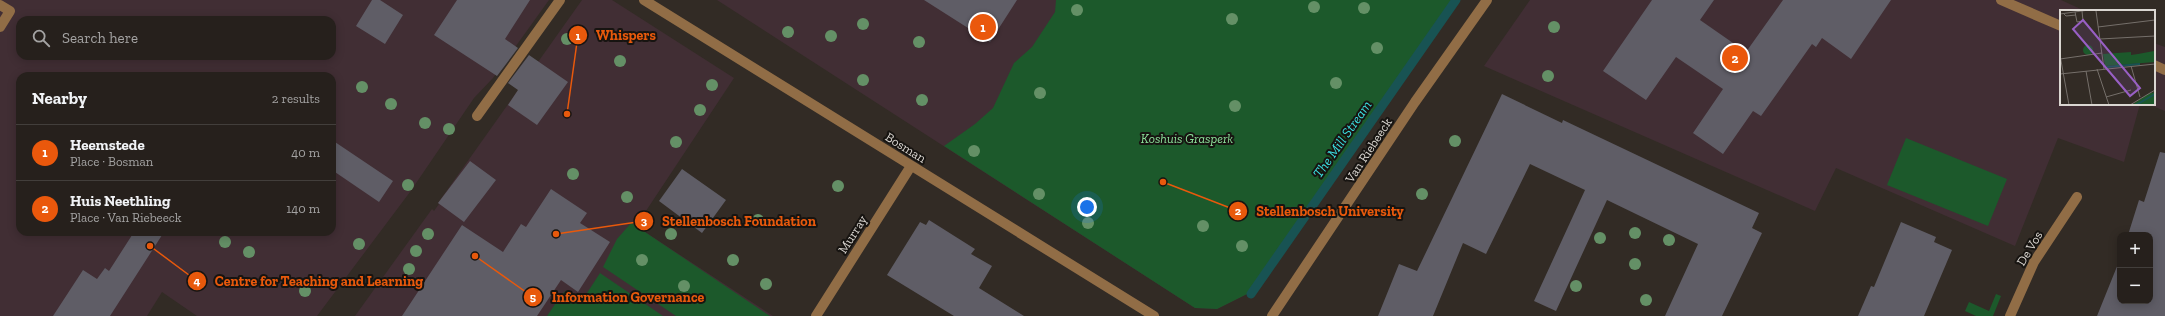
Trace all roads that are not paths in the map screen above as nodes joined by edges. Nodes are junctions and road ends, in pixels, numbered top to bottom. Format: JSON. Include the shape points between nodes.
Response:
{"nodes":[{"id":1,"x":560,"y":0,"type":"edge"},
{"id":2,"x":644,"y":0,"type":"edge"},
{"id":3,"x":1487,"y":0,"type":"edge"},
{"id":4,"x":2001,"y":0,"type":"edge"},
{"id":5,"x":0,"y":5,"type":"edge"},
{"id":6,"x":2060,"y":26,"type":"edge"},
{"id":7,"x":0,"y":27,"type":"edge"},
{"id":8,"x":2155,"y":65,"type":"edge"},
{"id":9,"x":2165,"y":70,"type":"edge"},
{"id":10,"x":477,"y":116,"type":"dead end"},
{"id":11,"x":911,"y":166,"type":"junction"},
{"id":12,"x":2077,"y":197,"type":"dead end"},
{"id":13,"x":816,"y":316,"type":"edge"},
{"id":14,"x":1154,"y":316,"type":"edge"},
{"id":15,"x":1272,"y":316,"type":"edge"},
{"id":16,"x":2010,"y":316,"type":"edge"}],
"edges":[{"from":1,"to":10,"type":"street"},
{"from":2,"to":11,"type":"street","name":"Bosman"},
{"from":3,"to":15,"type":"street","name":"Van Riebeeck","via":[[1415,102]]},
{"from":4,"to":6,"type":"street"},
{"from":5,"to":7,"type":"street","via":[[10,11]]},
{"from":8,"to":9,"type":"street"},
{"from":11,"to":13,"type":"street","name":"Murray"},
{"from":11,"to":14,"type":"street","name":"Bosman"},
{"from":12,"to":16,"type":"street","name":"De Vos","via":[[2034,262]]}]}
